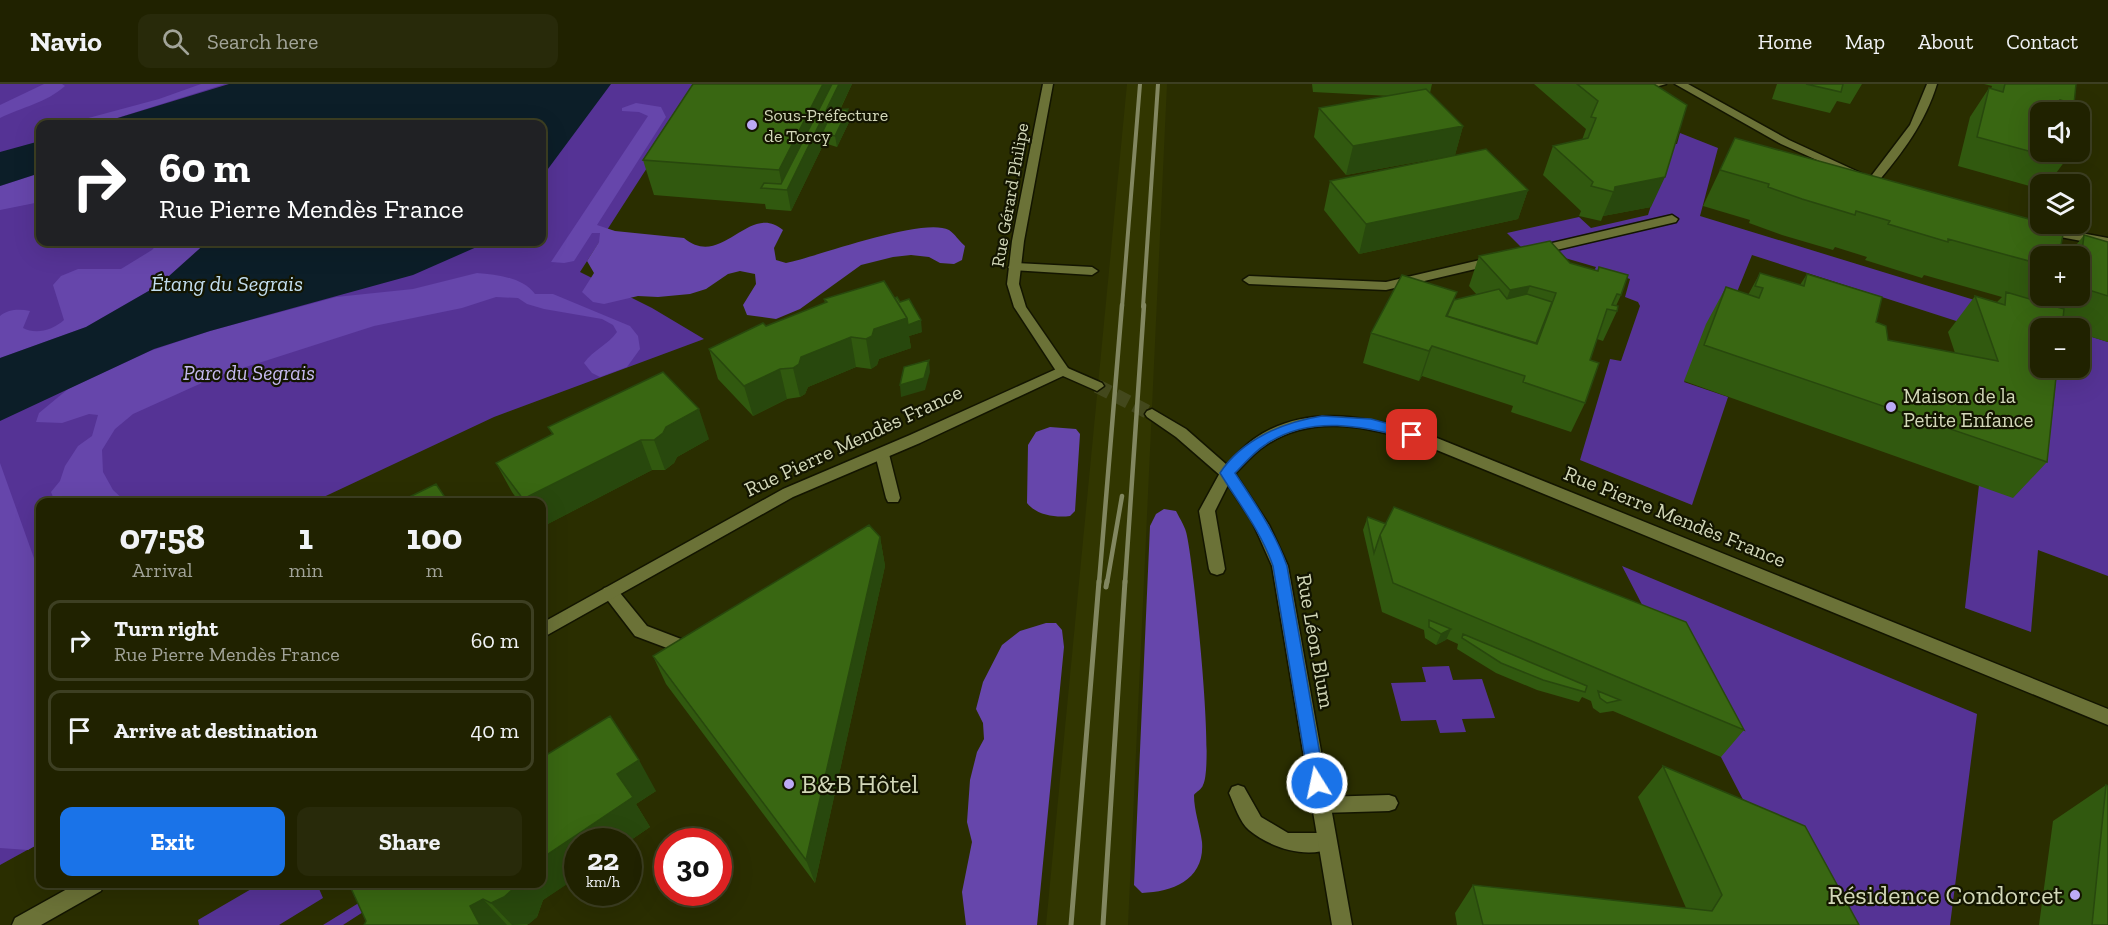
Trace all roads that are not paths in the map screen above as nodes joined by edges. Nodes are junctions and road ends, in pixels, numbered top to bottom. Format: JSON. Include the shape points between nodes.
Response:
{"nodes":[{"id":1,"x":1048,"y":84,"type":"edge"},
{"id":2,"x":1661,"y":84,"type":"edge"},
{"id":3,"x":1680,"y":84,"type":"edge"},
{"id":4,"x":1932,"y":84,"type":"edge"},
{"id":5,"x":1621,"y":93,"type":"edge"},
{"id":6,"x":1672,"y":219,"type":"dead end"},
{"id":7,"x":2064,"y":234,"type":"edge"},
{"id":8,"x":2108,"y":242,"type":"edge"},
{"id":9,"x":1014,"y":267,"type":"junction"},
{"id":10,"x":1092,"y":271,"type":"dead end"},
{"id":11,"x":1249,"y":280,"type":"dead end"},
{"id":12,"x":1063,"y":371,"type":"junction"},
{"id":13,"x":1098,"y":386,"type":"tunnel mouth"},
{"id":14,"x":1152,"y":414,"type":"tunnel mouth"},
{"id":15,"x":882,"y":453,"type":"junction"},
{"id":16,"x":1227,"y":473,"type":"junction"},
{"id":17,"x":893,"y":498,"type":"dead end"},
{"id":18,"x":1217,"y":569,"type":"dead end"},
{"id":19,"x":610,"y":592,"type":"junction"},
{"id":20,"x":546,"y":629,"type":"edge"},
{"id":21,"x":675,"y":644,"type":"edge"},
{"id":22,"x":2108,"y":717,"type":"edge"},
{"id":23,"x":1238,"y":793,"type":"dead end"},
{"id":24,"x":1389,"y":803,"type":"dead end"},
{"id":25,"x":1321,"y":805,"type":"junction"},
{"id":26,"x":1326,"y":842,"type":"junction"},
{"id":27,"x":87,"y":888,"type":"edge"},
{"id":28,"x":22,"y":925,"type":"edge"},
{"id":29,"x":1342,"y":925,"type":"edge"}],
"edges":[{"from":1,"to":9,"type":"street","name":"Rue Gérard Philipe"},
{"from":2,"to":5,"type":"street"},
{"from":3,"to":4,"type":"street","via":[[1785,142],[1878,183],[1908,140]]},
{"from":6,"to":11,"type":"street","via":[[1386,286]]},
{"from":7,"to":8,"type":"street"},
{"from":9,"to":10,"type":"street"},
{"from":9,"to":12,"type":"street","name":"Rue Gérard Philipe","via":[[1013,284],[1020,307]]},
{"from":12,"to":13,"type":"street"},
{"from":12,"to":15,"type":"street","name":"Rue Pierre Mendès France"},
{"from":14,"to":16,"type":"street","name":"Rue Léon Blum"},
{"from":15,"to":17,"type":"street"},
{"from":15,"to":19,"type":"street","name":"Rue Pierre Mendès France","via":[[788,493]]},
{"from":16,"to":18,"type":"street","name":"Rue Pierre Mendès France","via":[[1207,511]]},
{"from":16,"to":22,"type":"street","name":"Rue Pierre Mendès France","via":[[1261,441],[1299,424],[1371,423],[1427,440]]},
{"from":16,"to":25,"type":"street","name":"Rue Léon Blum","via":[[1257,516],[1280,566]]},
{"from":19,"to":20,"type":"street","name":"Rue Pierre Mendès France"},
{"from":19,"to":21,"type":"street","via":[[641,631]]},
{"from":23,"to":26,"type":"street","via":[[1254,823],[1286,842]]},
{"from":24,"to":25,"type":"street"},
{"from":25,"to":26,"type":"street","name":"Rue Léon Blum"},
{"from":26,"to":29,"type":"street","name":"Rue Léon Blum"},
{"from":27,"to":28,"type":"street"}]}
